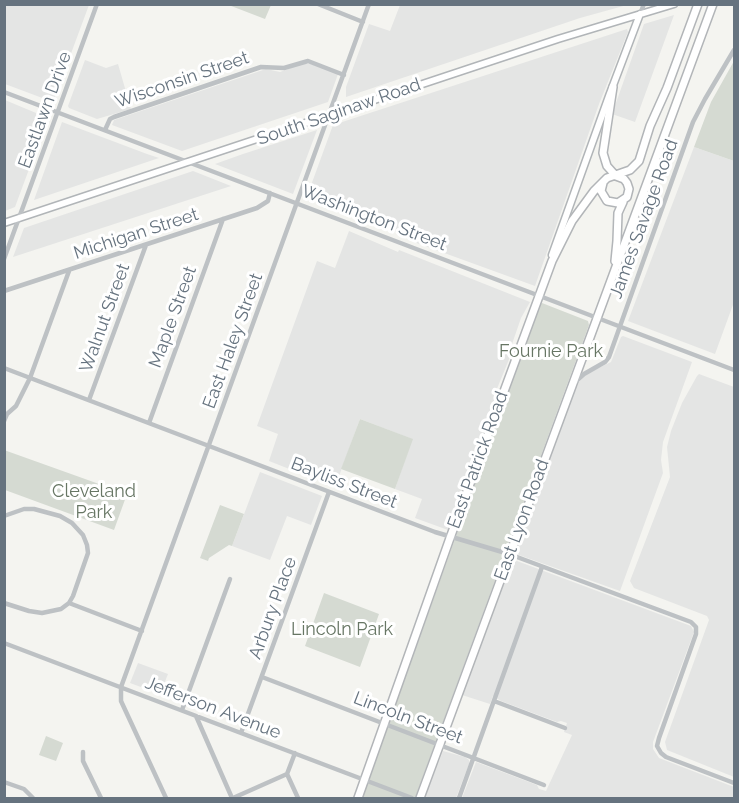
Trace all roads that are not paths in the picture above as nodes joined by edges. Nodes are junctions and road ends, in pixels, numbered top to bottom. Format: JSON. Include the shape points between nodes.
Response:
{"nodes":[{"id":1,"x":98,"y":4,"type":"edge"},
{"id":2,"x":318,"y":4,"type":"edge"},
{"id":3,"x":369,"y":4,"type":"edge"},
{"id":4,"x":644,"y":4,"type":"edge"},
{"id":5,"x":674,"y":4,"type":"edge"},
{"id":6,"x":712,"y":7,"type":"edge"},
{"id":7,"x":696,"y":8,"type":"edge"},
{"id":8,"x":640,"y":14,"type":"junction"},
{"id":9,"x":363,"y":21,"type":"junction"},
{"id":10,"x":735,"y":50,"type":"edge"},
{"id":11,"x":344,"y":75,"type":"junction"},
{"id":12,"x":613,"y":87,"type":"junction"},
{"id":13,"x":4,"y":92,"type":"edge"},
{"id":14,"x":58,"y":112,"type":"junction"},
{"id":15,"x":329,"y":116,"type":"junction"},
{"id":16,"x":601,"y":119,"type":"junction"},
{"id":17,"x":606,"y":127,"type":"junction"},
{"id":18,"x":105,"y":130,"type":"junction"},
{"id":19,"x":188,"y":162,"type":"junction"},
{"id":20,"x":616,"y":176,"type":"junction"},
{"id":21,"x":607,"y":178,"type":"junction"},
{"id":22,"x":270,"y":194,"type":"junction"},
{"id":23,"x":625,"y":199,"type":"junction"},
{"id":24,"x":297,"y":203,"type":"junction"},
{"id":25,"x":20,"y":219,"type":"junction"},
{"id":26,"x":223,"y":219,"type":"junction"},
{"id":27,"x":4,"y":224,"type":"edge"},
{"id":28,"x":146,"y":244,"type":"junction"},
{"id":29,"x":4,"y":258,"type":"edge"},
{"id":30,"x":69,"y":270,"type":"junction"},
{"id":31,"x":614,"y":272,"type":"junction"},
{"id":32,"x":547,"y":273,"type":"junction"},
{"id":33,"x":4,"y":291,"type":"edge"},
{"id":34,"x":538,"y":295,"type":"junction"},
{"id":35,"x":597,"y":318,"type":"junction"},
{"id":36,"x":620,"y":327,"type":"junction"},
{"id":37,"x":4,"y":368,"type":"edge"},
{"id":38,"x":734,"y":369,"type":"edge"},
{"id":39,"x":30,"y":378,"type":"junction"},
{"id":40,"x":570,"y":387,"type":"junction"},
{"id":41,"x":89,"y":400,"type":"junction"},
{"id":42,"x":4,"y":421,"type":"edge"},
{"id":43,"x":149,"y":423,"type":"junction"},
{"id":44,"x":209,"y":446,"type":"junction"},
{"id":45,"x":330,"y":492,"type":"junction"},
{"id":46,"x":4,"y":516,"type":"edge"},
{"id":47,"x":450,"y":538,"type":"junction"},
{"id":48,"x":509,"y":554,"type":"junction"},
{"id":49,"x":542,"y":567,"type":"junction"},
{"id":50,"x":230,"y":579,"type":"dead end"},
{"id":51,"x":4,"y":603,"type":"edge"},
{"id":52,"x":69,"y":603,"type":"junction"},
{"id":53,"x":142,"y":631,"type":"junction"},
{"id":54,"x":4,"y":643,"type":"edge"},
{"id":55,"x":262,"y":677,"type":"junction"},
{"id":56,"x":121,"y":687,"type":"junction"},
{"id":57,"x":494,"y":701,"type":"junction"},
{"id":58,"x":182,"y":710,"type":"junction"},
{"id":59,"x":196,"y":716,"type":"junction"},
{"id":60,"x":384,"y":724,"type":"junction"},
{"id":61,"x":566,"y":728,"type":"dead end"},
{"id":62,"x":241,"y":733,"type":"junction"},
{"id":63,"x":439,"y":745,"type":"junction"},
{"id":64,"x":83,"y":752,"type":"dead end"},
{"id":65,"x":295,"y":753,"type":"junction"},
{"id":66,"x":473,"y":758,"type":"junction"},
{"id":67,"x":287,"y":774,"type":"junction"},
{"id":68,"x":364,"y":780,"type":"junction"},
{"id":69,"x":4,"y":782,"type":"edge"},
{"id":70,"x":735,"y":783,"type":"edge"},
{"id":71,"x":544,"y":785,"type":"dead end"},
{"id":72,"x":33,"y":798,"type":"edge"},
{"id":73,"x":101,"y":798,"type":"edge"},
{"id":74,"x":166,"y":798,"type":"edge"},
{"id":75,"x":233,"y":798,"type":"edge"},
{"id":76,"x":298,"y":798,"type":"edge"},
{"id":77,"x":358,"y":798,"type":"edge"},
{"id":78,"x":412,"y":798,"type":"edge"},
{"id":79,"x":420,"y":798,"type":"edge"},
{"id":80,"x":459,"y":798,"type":"edge"}],
"edges":[{"from":1,"to":14,"type":"street","name":"Eastlawn Drive"},
{"from":2,"to":9,"type":"street"},
{"from":3,"to":9,"type":"street","name":"East Haley Street"},
{"from":4,"to":8,"type":"street","name":"East Patrick Road"},
{"from":5,"to":8,"type":"main road","name":"South Saginaw Road"},
{"from":6,"to":31,"type":"highway","name":"East Lyon Road"},
{"from":7,"to":20,"type":"highway","via":[[639,161]]},
{"from":8,"to":12,"type":"main road","name":"East Patrick Road"},
{"from":8,"to":15,"type":"main road","name":"South Saginaw Road"},
{"from":9,"to":11,"type":"street","name":"East Haley Street"},
{"from":10,"to":36,"type":"street","name":"James Savage Road","via":[[693,122]]},
{"from":11,"to":15,"type":"street","name":"East Haley Street"},
{"from":11,"to":18,"type":"street","name":"Wisconsin Street","via":[[308,61],[284,68],[261,67],[114,117]]},
{"from":12,"to":16,"type":"main road","name":"East Patrick Road"},
{"from":12,"to":17,"type":"highway"},
{"from":13,"to":14,"type":"street","name":"Washington Street"},
{"from":14,"to":18,"type":"street","name":"Washington Street"},
{"from":14,"to":25,"type":"street","name":"Eastlawn Drive"},
{"from":15,"to":19,"type":"main road","name":"South Saginaw Road"},
{"from":15,"to":24,"type":"street","name":"East Haley Street"},
{"from":16,"to":17,"type":"highway"},
{"from":16,"to":32,"type":"main road","name":"East Patrick Road"},
{"from":17,"to":20,"type":"highway","via":[[603,157]]},
{"from":18,"to":19,"type":"street","name":"Washington Street"},
{"from":19,"to":22,"type":"street","name":"Washington Street"},
{"from":19,"to":25,"type":"main road","name":"South Saginaw Road"},
{"from":20,"to":21,"type":"highway"},
{"from":20,"to":23,"type":"highway","via":[[627,183],[629,192]]},
{"from":21,"to":23,"type":"highway","via":[[602,188],[605,199],[615,204]]},
{"from":21,"to":32,"type":"highway","via":[[574,217]]},
{"from":22,"to":24,"type":"street","name":"Washington Street"},
{"from":22,"to":26,"type":"street","name":"Michigan Street","via":[[268,201],[257,208]]},
{"from":23,"to":31,"type":"highway","via":[[618,213]]},
{"from":24,"to":34,"type":"street","name":"Washington Street"},
{"from":24,"to":44,"type":"street","name":"East Haley Street"},
{"from":25,"to":27,"type":"main road","name":"South Saginaw Road"},
{"from":25,"to":29,"type":"street","name":"Eastlawn Drive"},
{"from":26,"to":28,"type":"street","name":"Michigan Street"},
{"from":26,"to":43,"type":"street","name":"Maple Street"},
{"from":28,"to":30,"type":"street","name":"Michigan Street"},
{"from":28,"to":41,"type":"street","name":"Walnut Street"},
{"from":30,"to":33,"type":"street","name":"Michigan Street"},
{"from":30,"to":39,"type":"street"},
{"from":31,"to":35,"type":"highway","name":"East Lyon Road"},
{"from":32,"to":34,"type":"highway","name":"East Patrick Road"},
{"from":34,"to":35,"type":"street","name":"Washington Street"},
{"from":34,"to":47,"type":"highway","name":"East Patrick Road"},
{"from":35,"to":36,"type":"street","name":"Washington Street"},
{"from":35,"to":40,"type":"highway","name":"East Lyon Road"},
{"from":36,"to":38,"type":"street","name":"Washington Street"},
{"from":36,"to":40,"type":"street","name":"James Savage Road","via":[[605,362]]},
{"from":37,"to":39,"type":"street","name":"Bayliss Street"},
{"from":39,"to":41,"type":"street","name":"Bayliss Street"},
{"from":39,"to":42,"type":"street"},
{"from":40,"to":48,"type":"highway","name":"East Lyon Road"},
{"from":41,"to":43,"type":"street","name":"Bayliss Street"},
{"from":43,"to":44,"type":"street","name":"Bayliss Street"},
{"from":44,"to":45,"type":"street","name":"Bayliss Street"},
{"from":44,"to":53,"type":"street","name":"East Haley Street"},
{"from":45,"to":47,"type":"street","name":"Bayliss Street"},
{"from":45,"to":55,"type":"street","name":"Arbury Place"},
{"from":46,"to":52,"type":"street","via":[[24,508],[45,512],[72,523],[83,535],[88,553]]},
{"from":47,"to":48,"type":"street","name":"Bayliss Street"},
{"from":47,"to":60,"type":"highway","name":"East Patrick Road"},
{"from":48,"to":49,"type":"street","name":"Bayliss Street"},
{"from":48,"to":63,"type":"highway","name":"East Lyon Road"},
{"from":49,"to":57,"type":"street"},
{"from":49,"to":70,"type":"street","name":"Bayliss Street","via":[[694,624],[696,634],[657,742],[659,751]]},
{"from":50,"to":58,"type":"street"},
{"from":51,"to":52,"type":"street","via":[[42,613]]},
{"from":52,"to":53,"type":"street"},
{"from":53,"to":56,"type":"street","name":"East Haley Street"},
{"from":54,"to":56,"type":"street","name":"Jefferson Avenue"},
{"from":55,"to":60,"type":"street","name":"Lincoln Street"},
{"from":55,"to":62,"type":"street","name":"Arbury Place"},
{"from":56,"to":58,"type":"street","name":"Jefferson Avenue"},
{"from":56,"to":74,"type":"street","via":[[121,701]]},
{"from":57,"to":61,"type":"street"},
{"from":57,"to":66,"type":"street"},
{"from":58,"to":59,"type":"street","name":"Jefferson Avenue"},
{"from":59,"to":62,"type":"street","name":"Jefferson Avenue"},
{"from":59,"to":75,"type":"street"},
{"from":60,"to":63,"type":"street","name":"Lincoln Street"},
{"from":60,"to":68,"type":"highway","name":"East Patrick Road"},
{"from":62,"to":65,"type":"street","name":"Jefferson Avenue"},
{"from":63,"to":66,"type":"street","name":"Lincoln Street"},
{"from":63,"to":79,"type":"highway","name":"East Lyon Road"},
{"from":64,"to":73,"type":"street","via":[[83,761]]},
{"from":65,"to":67,"type":"street"},
{"from":65,"to":68,"type":"street","name":"Jefferson Avenue"},
{"from":66,"to":71,"type":"street","name":"Lincoln Street"},
{"from":66,"to":80,"type":"street"},
{"from":67,"to":75,"type":"street"},
{"from":67,"to":76,"type":"street"},
{"from":68,"to":77,"type":"highway","name":"East Patrick Road"},
{"from":68,"to":78,"type":"street","name":"Jefferson Avenue"},
{"from":69,"to":72,"type":"street","via":[[24,789]]}]}
